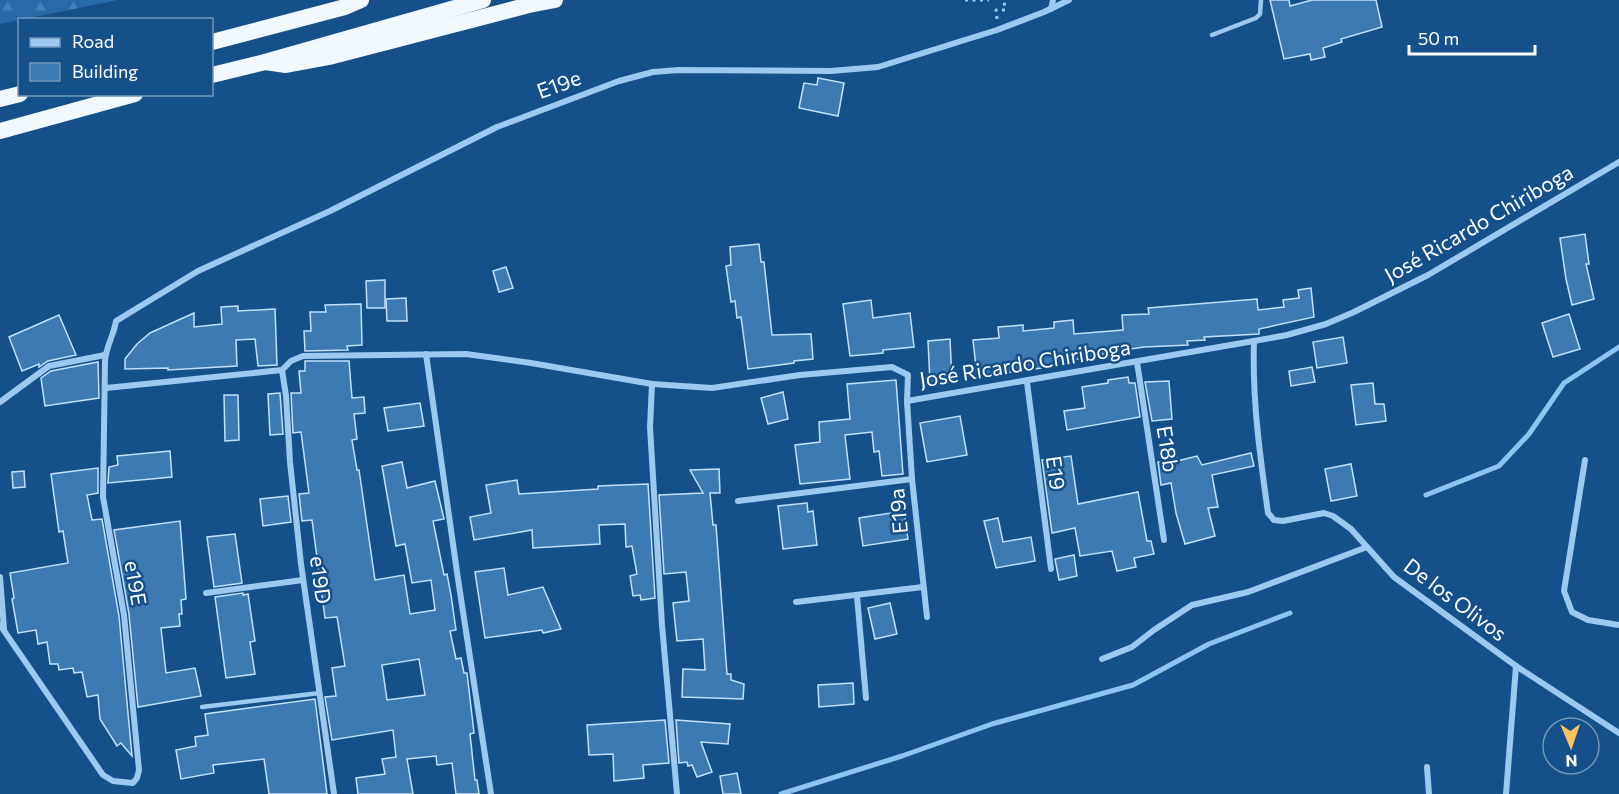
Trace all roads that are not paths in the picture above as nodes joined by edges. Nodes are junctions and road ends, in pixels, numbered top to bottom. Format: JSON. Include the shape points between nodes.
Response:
{"nodes":[{"id":1,"x":362,"y":0,"type":"edge"},
{"id":2,"x":483,"y":0,"type":"edge"},
{"id":3,"x":555,"y":0,"type":"edge"},
{"id":4,"x":1053,"y":0,"type":"edge"},
{"id":5,"x":1070,"y":0,"type":"edge"},
{"id":6,"x":1261,"y":0,"type":"edge"},
{"id":7,"x":1051,"y":9,"type":"junction"},
{"id":8,"x":1212,"y":35,"type":"dead end"},
{"id":9,"x":213,"y":42,"type":"edge"},
{"id":10,"x":265,"y":62,"type":"junction"},
{"id":11,"x":213,"y":75,"type":"edge"},
{"id":12,"x":18,"y":94,"type":"edge"},
{"id":13,"x":128,"y":96,"type":"edge"},
{"id":14,"x":0,"y":99,"type":"edge"},
{"id":15,"x":0,"y":130,"type":"edge"},
{"id":16,"x":1619,"y":162,"type":"edge"},
{"id":17,"x":1254,"y":341,"type":"junction"},
{"id":18,"x":426,"y":354,"type":"junction"},
{"id":19,"x":105,"y":355,"type":"junction"},
{"id":20,"x":1137,"y":363,"type":"junction"},
{"id":21,"x":282,"y":370,"type":"junction"},
{"id":22,"x":1027,"y":382,"type":"junction"},
{"id":23,"x":652,"y":384,"type":"junction"},
{"id":24,"x":106,"y":388,"type":"junction"},
{"id":25,"x":907,"y":401,"type":"junction"},
{"id":26,"x":0,"y":402,"type":"edge"},
{"id":27,"x":1585,"y":460,"type":"dead end"},
{"id":28,"x":912,"y":479,"type":"junction"},
{"id":29,"x":738,"y":501,"type":"dead end"},
{"id":30,"x":1164,"y":540,"type":"dead end"},
{"id":31,"x":1367,"y":547,"type":"junction"},
{"id":32,"x":1051,"y":569,"type":"dead end"},
{"id":33,"x":0,"y":577,"type":"edge"},
{"id":34,"x":303,"y":580,"type":"junction"},
{"id":35,"x":922,"y":587,"type":"junction"},
{"id":36,"x":206,"y":593,"type":"dead end"},
{"id":37,"x":857,"y":596,"type":"junction"},
{"id":38,"x":796,"y":602,"type":"dead end"},
{"id":39,"x":927,"y":617,"type":"dead end"},
{"id":40,"x":1619,"y":625,"type":"edge"},
{"id":41,"x":2,"y":627,"type":"edge"},
{"id":42,"x":1102,"y":659,"type":"dead end"},
{"id":43,"x":1516,"y":666,"type":"junction"},
{"id":44,"x":320,"y":693,"type":"junction"},
{"id":45,"x":866,"y":698,"type":"dead end"},
{"id":46,"x":202,"y":707,"type":"dead end"},
{"id":47,"x":1619,"y":733,"type":"edge"},
{"id":48,"x":1427,"y":766,"type":"dead end"},
{"id":49,"x":334,"y":794,"type":"edge"},
{"id":50,"x":491,"y":794,"type":"edge"},
{"id":51,"x":676,"y":794,"type":"edge"},
{"id":52,"x":1429,"y":794,"type":"edge"},
{"id":53,"x":1506,"y":794,"type":"edge"}],
"edges":[{"from":1,"to":9,"type":"highway"},
{"from":2,"to":10,"type":"highway"},
{"from":3,"to":10,"type":"highway","via":[[329,57],[286,65]]},
{"from":4,"to":7,"type":"street"},
{"from":5,"to":7,"type":"street","name":"E19e"},
{"from":6,"to":8,"type":"lane","via":[[1256,18]]},
{"from":7,"to":19,"type":"street","name":"E19e","via":[[878,67],[831,71],[679,70],[619,81],[496,127],[330,211],[198,270],[116,321]]},
{"from":10,"to":11,"type":"highway"},
{"from":12,"to":14,"type":"highway"},
{"from":13,"to":15,"type":"highway"},
{"from":16,"to":17,"type":"street","name":"José Ricardo Chiriboga","via":[[1428,275],[1354,312],[1326,324]]},
{"from":17,"to":20,"type":"street","name":"José Ricardo Chiriboga"},
{"from":17,"to":31,"type":"street","name":"De los Olivos","via":[[1257,434],[1268,513],[1283,522],[1324,513],[1333,516]]},
{"from":18,"to":21,"type":"street","name":"José Ricardo Chiriboga","via":[[303,356]]},
{"from":18,"to":23,"type":"street","name":"José Ricardo Chiriboga","via":[[466,354]]},
{"from":18,"to":50,"type":"street"},
{"from":19,"to":24,"type":"street","name":"e19E"},
{"from":19,"to":26,"type":"street","via":[[49,366]]},
{"from":20,"to":22,"type":"street","name":"José Ricardo Chiriboga"},
{"from":20,"to":30,"type":"street","name":"E18b"},
{"from":21,"to":24,"type":"street","name":"José Ricardo Chiriboga"},
{"from":21,"to":34,"type":"street","name":"e19D"},
{"from":22,"to":25,"type":"street","name":"José Ricardo Chiriboga"},
{"from":22,"to":32,"type":"street","name":"E19"},
{"from":23,"to":25,"type":"street","name":"José Ricardo Chiriboga","via":[[712,388],[892,367],[908,375]]},
{"from":23,"to":51,"type":"street","via":[[650,427]]},
{"from":24,"to":41,"type":"street","name":"e19E","via":[[103,497],[124,615],[139,770],[133,783],[112,781],[103,775]]},
{"from":25,"to":28,"type":"street","name":"E19a"},
{"from":27,"to":40,"type":"street","via":[[1564,591],[1572,612],[1588,620]]},
{"from":28,"to":29,"type":"street"},
{"from":28,"to":35,"type":"street","name":"E19a"},
{"from":31,"to":42,"type":"street","via":[[1248,592],[1192,605],[1132,647]]},
{"from":31,"to":43,"type":"street","name":"De los Olivos","via":[[1394,577]]},
{"from":33,"to":41,"type":"street"},
{"from":34,"to":36,"type":"street"},
{"from":34,"to":44,"type":"street","name":"e19D"},
{"from":35,"to":37,"type":"street"},
{"from":35,"to":39,"type":"street","name":"E19a"},
{"from":37,"to":38,"type":"street"},
{"from":37,"to":45,"type":"street"},
{"from":43,"to":47,"type":"street","name":"De los Olivos"},
{"from":43,"to":53,"type":"street"},
{"from":44,"to":46,"type":"lane"},
{"from":44,"to":49,"type":"street","name":"e19D"},
{"from":48,"to":52,"type":"street"}]}
